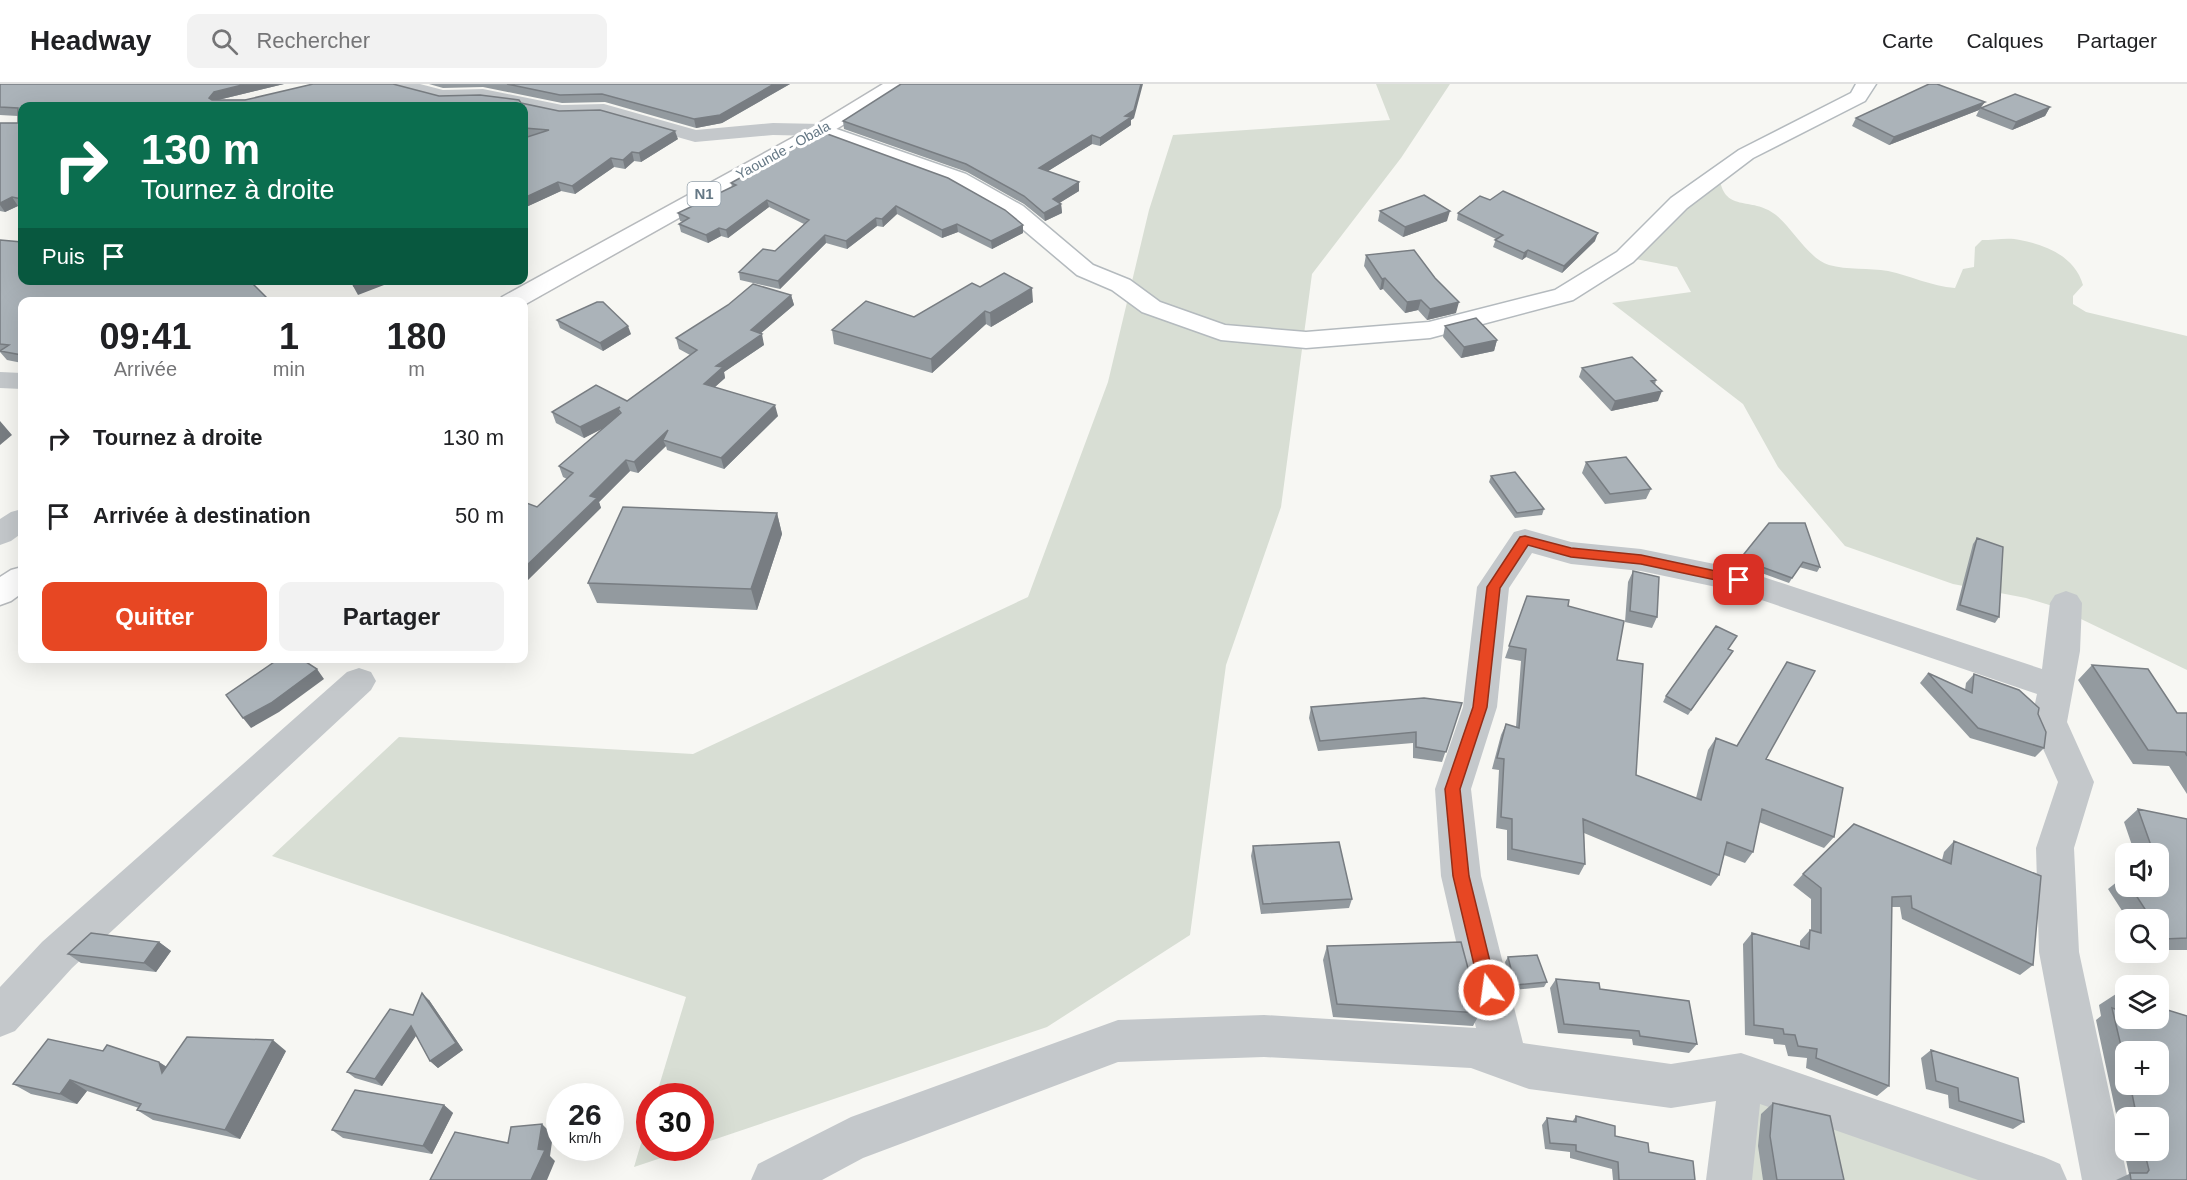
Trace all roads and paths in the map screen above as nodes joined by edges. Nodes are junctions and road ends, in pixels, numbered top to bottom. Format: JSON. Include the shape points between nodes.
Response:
{"nodes":[{"id":1,"x":397,"y":84,"type":"edge"},
{"id":2,"x":897,"y":84,"type":"edge"},
{"id":3,"x":1866,"y":84,"type":"edge"},
{"id":4,"x":518,"y":102,"type":"edge"},
{"id":5,"x":528,"y":104,"type":"edge"},
{"id":6,"x":821,"y":130,"type":"junction"},
{"id":7,"x":520,"y":297,"type":"edge"},
{"id":8,"x":0,"y":380,"type":"edge"},
{"id":9,"x":18,"y":381,"type":"edge"},
{"id":10,"x":18,"y":522,"type":"edge"},
{"id":11,"x":0,"y":534,"type":"edge"},
{"id":12,"x":18,"y":581,"type":"edge"},
{"id":13,"x":0,"y":593,"type":"edge"},
{"id":14,"x":2066,"y":603,"type":"dead end"},
{"id":15,"x":359,"y":681,"type":"dead end"},
{"id":16,"x":2056,"y":687,"type":"junction"},
{"id":17,"x":0,"y":1017,"type":"edge"},
{"id":18,"x":1505,"y":1059,"type":"junction"},
{"id":19,"x":1741,"y":1075,"type":"junction"},
{"id":20,"x":774,"y":1180,"type":"edge"},
{"id":21,"x":1729,"y":1180,"type":"edge"},
{"id":22,"x":2044,"y":1180,"type":"edge"},
{"id":23,"x":2106,"y":1180,"type":"edge"}],
"edges":[{"from":1,"to":4,"type":"street","via":[[443,96],[483,95]]},
{"from":2,"to":6,"type":"main road","name":"Yaounde - Obala","number":"N1"},
{"from":3,"to":6,"type":"main road","via":[[1858,97],[1746,154],[1679,203],[1625,257],[1564,295],[1430,330],[1306,340],[1221,332],[1151,307],[1121,285],[1085,270],[1016,211],[958,179]]},
{"from":5,"to":6,"type":"street","via":[[562,111],[604,110],[695,136],[773,129]]},
{"from":6,"to":7,"type":"main road","name":"Yaounde - Obala","number":"N1"},
{"from":8,"to":9,"type":"street"},
{"from":10,"to":11,"type":"street"},
{"from":12,"to":13,"type":"main road"},
{"from":14,"to":16,"type":"street"},
{"from":15,"to":17,"type":"street","via":[[57,955]]},
{"from":16,"to":18,"type":"street","via":[[1739,580],[1641,560],[1571,552],[1525,540],[1493,587],[1480,707],[1453,789],[1461,876]]},
{"from":16,"to":23,"type":"street","via":[[2049,722],[2076,782],[2055,848],[2058,952]]},
{"from":18,"to":19,"type":"street","via":[[1529,1067],[1671,1086]]},
{"from":18,"to":20,"type":"street","via":[[1471,1047],[1264,1036],[1118,1041],[851,1140]]},
{"from":19,"to":21,"type":"street"},
{"from":19,"to":22,"type":"street"}]}
